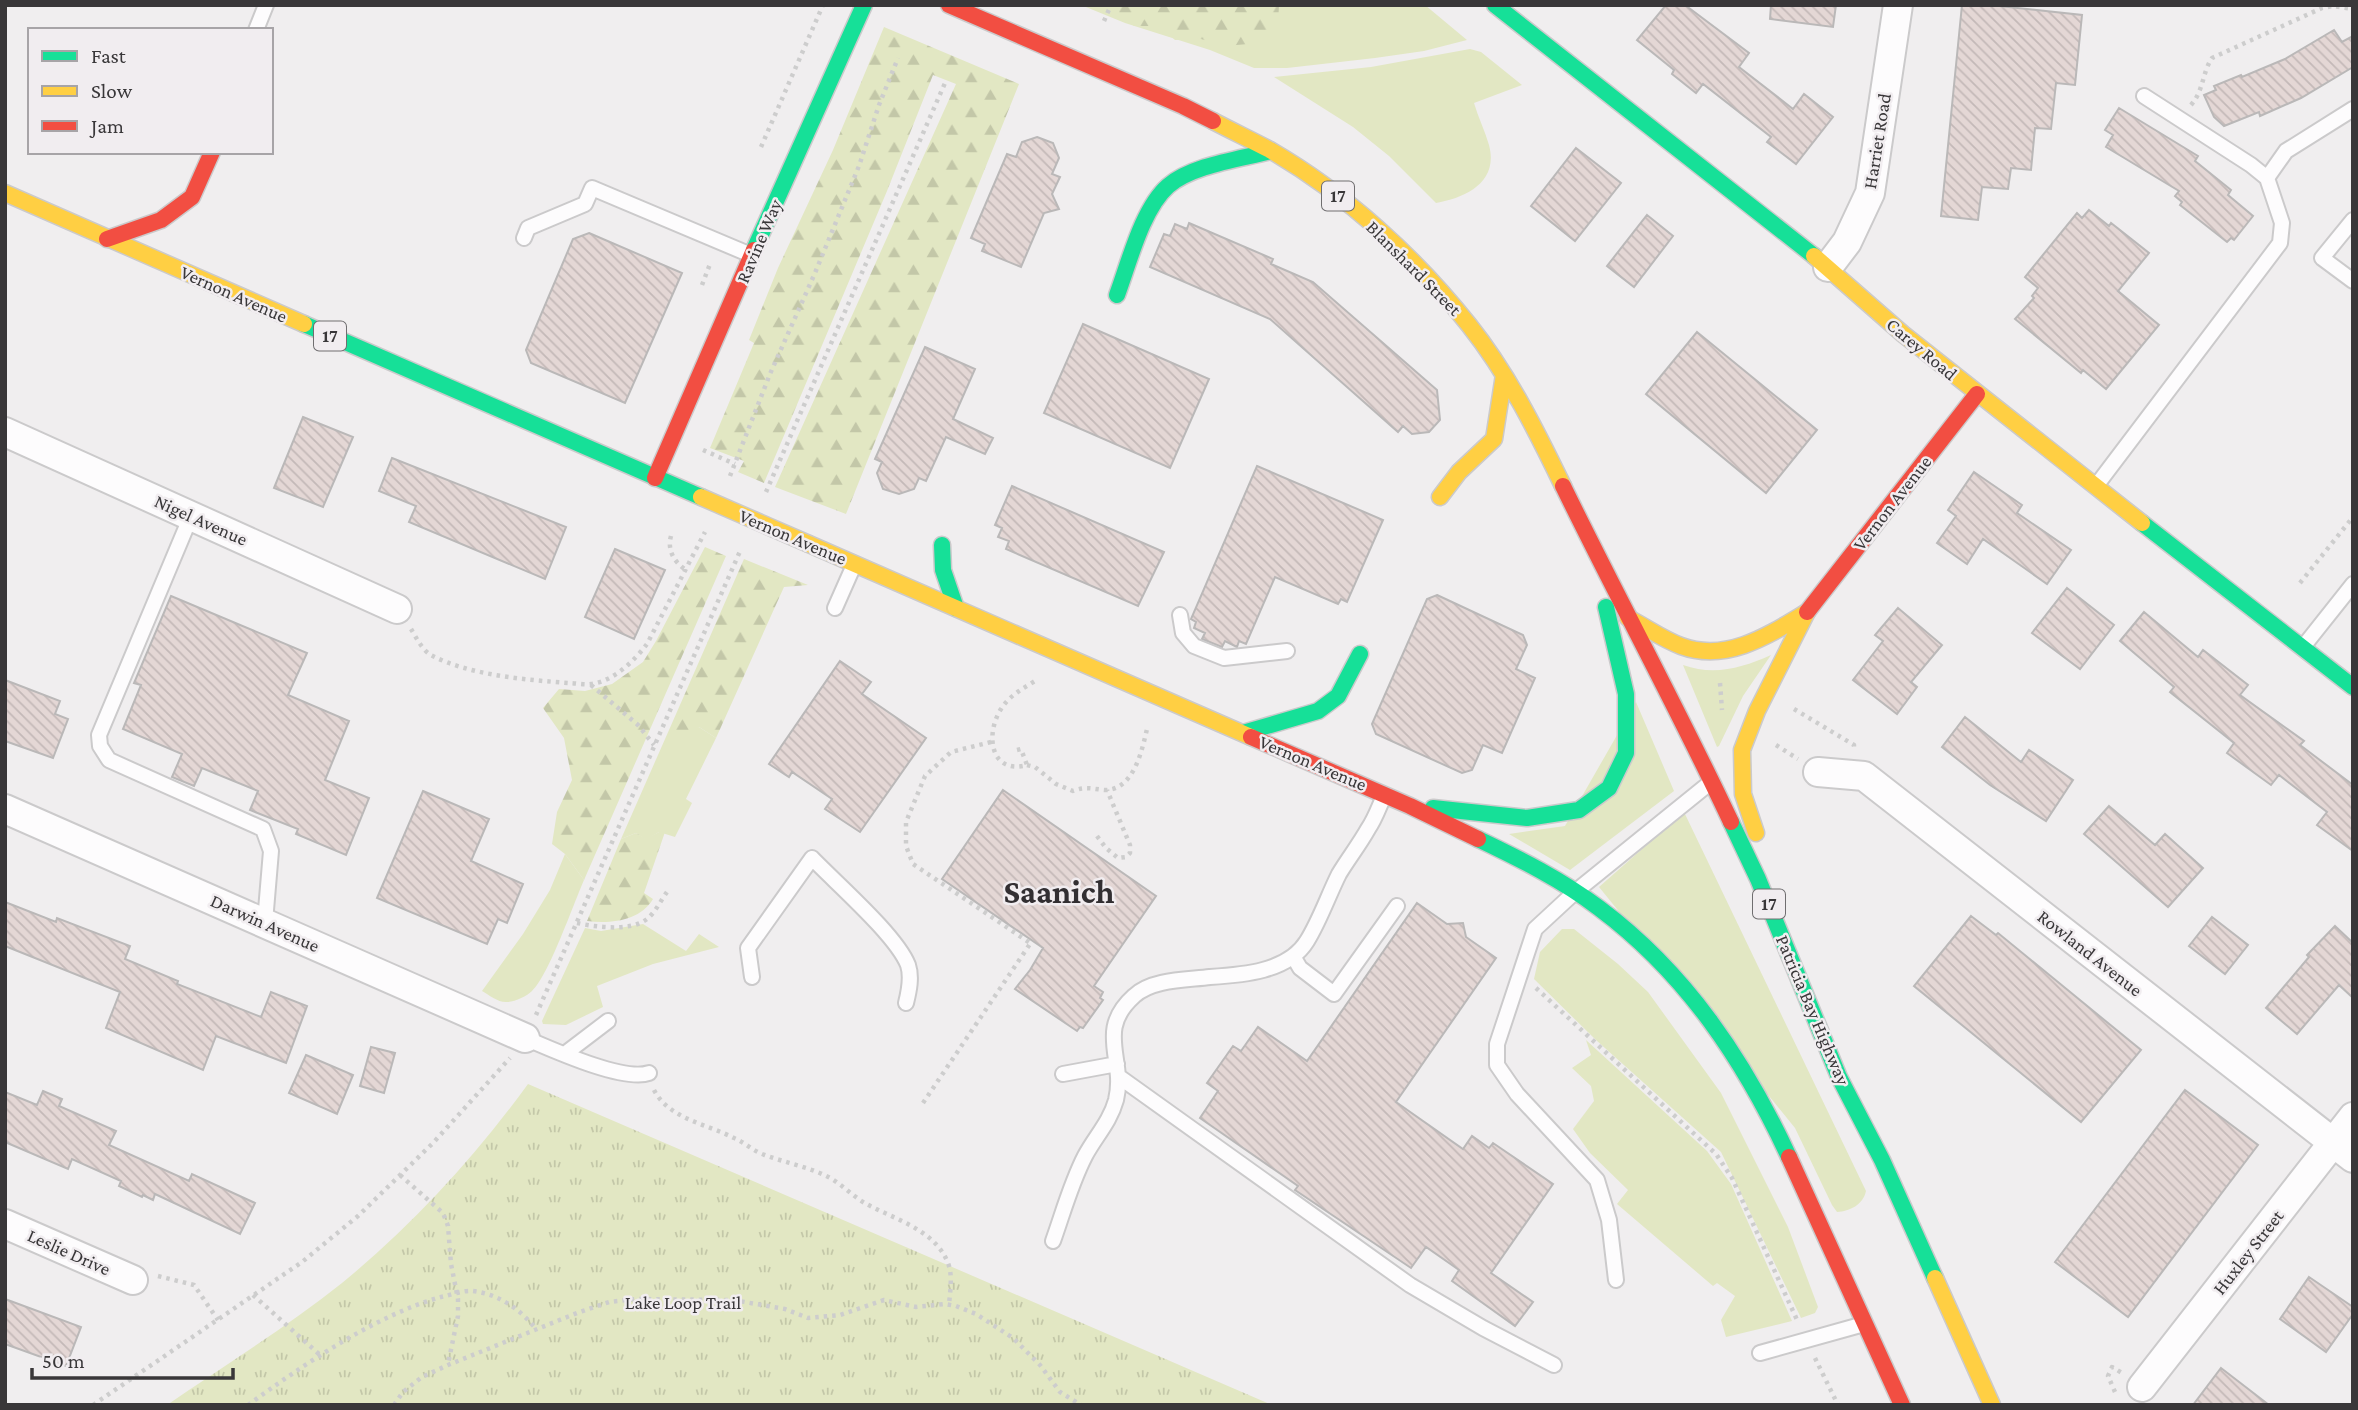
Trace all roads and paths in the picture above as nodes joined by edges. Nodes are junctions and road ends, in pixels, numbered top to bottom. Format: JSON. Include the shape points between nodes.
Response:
{"nodes":[{"id":1,"x":267,"y":5,"type":"edge"},
{"id":2,"x":823,"y":5,"type":"edge"},
{"id":3,"x":864,"y":5,"type":"edge"},
{"id":4,"x":949,"y":5,"type":"edge"},
{"id":5,"x":1111,"y":5,"type":"edge"},
{"id":6,"x":1495,"y":5,"type":"edge"},
{"id":7,"x":1898,"y":5,"type":"edge"},
{"id":8,"x":2353,"y":9,"type":"edge"},
{"id":9,"x":1104,"y":21,"type":"dead end"},
{"id":10,"x":257,"y":28,"type":"edge"},
{"id":11,"x":898,"y":58,"type":"dead end"},
{"id":12,"x":945,"y":83,"type":"dead end"},
{"id":13,"x":2144,"y":96,"type":"dead end"},
{"id":14,"x":2353,"y":109,"type":"edge"},
{"id":15,"x":2179,"y":118,"type":"junction"},
{"id":16,"x":760,"y":150,"type":"dead end"},
{"id":17,"x":1271,"y":151,"type":"junction"},
{"id":18,"x":211,"y":154,"type":"edge"},
{"id":19,"x":2267,"y":178,"type":"junction"},
{"id":20,"x":5,"y":193,"type":"edge"},
{"id":21,"x":2353,"y":220,"type":"edge"},
{"id":22,"x":524,"y":238,"type":"dead end"},
{"id":23,"x":107,"y":239,"type":"junction"},
{"id":24,"x":753,"y":256,"type":"junction"},
{"id":25,"x":1828,"y":267,"type":"junction"},
{"id":26,"x":2353,"y":281,"type":"edge"},
{"id":27,"x":1117,"y":295,"type":"dead end"},
{"id":28,"x":1504,"y":375,"type":"junction"},
{"id":29,"x":1977,"y":394,"type":"junction"},
{"id":30,"x":5,"y":432,"type":"edge"},
{"id":31,"x":703,"y":450,"type":"dead end"},
{"id":32,"x":735,"y":464,"type":"junction"},
{"id":33,"x":655,"y":478,"type":"junction"},
{"id":34,"x":725,"y":486,"type":"dead end"},
{"id":35,"x":2095,"y":487,"type":"junction"},
{"id":36,"x":764,"y":497,"type":"dead end"},
{"id":37,"x":1440,"y":497,"type":"dead end"},
{"id":38,"x":191,"y":516,"type":"junction"},
{"id":39,"x":2353,"y":517,"type":"edge"},
{"id":40,"x":710,"y":520,"type":"dead end"},
{"id":41,"x":671,"y":536,"type":"dead end"},
{"id":42,"x":1591,"y":544,"type":"junction"},
{"id":43,"x":942,"y":545,"type":"dead end"},
{"id":44,"x":741,"y":548,"type":"dead end"},
{"id":45,"x":854,"y":564,"type":"junction"},
{"id":46,"x":686,"y":570,"type":"junction"},
{"id":47,"x":2300,"y":583,"type":"dead end"},
{"id":48,"x":2353,"y":584,"type":"edge"},
{"id":49,"x":835,"y":608,"type":"dead end"},
{"id":50,"x":956,"y":608,"type":"junction"},
{"id":51,"x":397,"y":609,"type":"joint"},
{"id":52,"x":1807,"y":612,"type":"junction"},
{"id":53,"x":1180,"y":615,"type":"dead end"},
{"id":54,"x":1628,"y":618,"type":"junction"},
{"id":55,"x":2303,"y":648,"type":"junction"},
{"id":56,"x":1287,"y":651,"type":"dead end"},
{"id":57,"x":1360,"y":654,"type":"dead end"},
{"id":58,"x":1035,"y":681,"type":"dead end"},
{"id":59,"x":590,"y":684,"type":"junction"},
{"id":60,"x":2353,"y":687,"type":"edge"},
{"id":61,"x":1147,"y":729,"type":"dead end"},
{"id":62,"x":1243,"y":733,"type":"junction"},
{"id":63,"x":991,"y":742,"type":"junction"},
{"id":64,"x":1774,"y":744,"type":"dead end"},
{"id":65,"x":654,"y":745,"type":"junction"},
{"id":66,"x":1017,"y":750,"type":"dead end"},
{"id":67,"x":1027,"y":765,"type":"junction"},
{"id":68,"x":1818,"y":772,"type":"joint"},
{"id":69,"x":1712,"y":781,"type":"junction"},
{"id":70,"x":1107,"y":790,"type":"junction"},
{"id":71,"x":1385,"y":794,"type":"junction"},
{"id":72,"x":1410,"y":806,"type":"junction"},
{"id":73,"x":5,"y":809,"type":"edge"},
{"id":74,"x":1097,"y":836,"type":"dead end"},
{"id":75,"x":667,"y":892,"type":"dead end"},
{"id":76,"x":1575,"y":892,"type":"junction"},
{"id":77,"x":1397,"y":906,"type":"dead end"},
{"id":78,"x":265,"y":922,"type":"junction"},
{"id":79,"x":577,"y":923,"type":"junction"},
{"id":80,"x":1293,"y":956,"type":"junction"},
{"id":81,"x":751,"y":977,"type":"dead end"},
{"id":82,"x":1541,"y":993,"type":"dead end"},
{"id":83,"x":906,"y":1003,"type":"dead end"},
{"id":84,"x":608,"y":1021,"type":"dead end"},
{"id":85,"x":525,"y":1038,"type":"junction"},
{"id":86,"x":566,"y":1054,"type":"junction"},
{"id":87,"x":1117,"y":1070,"type":"junction"},
{"id":88,"x":647,"y":1074,"type":"joint"},
{"id":89,"x":1063,"y":1074,"type":"dead end"},
{"id":90,"x":1839,"y":1077,"type":"junction"},
{"id":91,"x":923,"y":1103,"type":"dead end"},
{"id":92,"x":2353,"y":1116,"type":"edge"},
{"id":93,"x":2343,"y":1150,"type":"edge"},
{"id":94,"x":400,"y":1175,"type":"junction"},
{"id":95,"x":5,"y":1224,"type":"edge"},
{"id":96,"x":1053,"y":1241,"type":"dead end"},
{"id":97,"x":133,"y":1280,"type":"joint"},
{"id":98,"x":1616,"y":1280,"type":"dead end"},
{"id":99,"x":457,"y":1293,"type":"junction"},
{"id":100,"x":253,"y":1295,"type":"junction"},
{"id":101,"x":949,"y":1305,"type":"junction"},
{"id":102,"x":218,"y":1320,"type":"junction"},
{"id":103,"x":1865,"y":1324,"type":"junction"},
{"id":104,"x":536,"y":1329,"type":"junction"},
{"id":105,"x":1807,"y":1341,"type":"junction"},
{"id":106,"x":1760,"y":1353,"type":"dead end"},
{"id":107,"x":320,"y":1355,"type":"junction"},
{"id":108,"x":448,"y":1365,"type":"junction"},
{"id":109,"x":1554,"y":1365,"type":"dead end"},
{"id":110,"x":2143,"y":1387,"type":"dead end"},
{"id":111,"x":93,"y":1405,"type":"edge"},
{"id":112,"x":248,"y":1405,"type":"edge"},
{"id":113,"x":394,"y":1405,"type":"edge"},
{"id":114,"x":1081,"y":1405,"type":"edge"},
{"id":115,"x":1838,"y":1405,"type":"edge"},
{"id":116,"x":1902,"y":1405,"type":"edge"},
{"id":117,"x":1992,"y":1405,"type":"edge"}],
"edges":[{"from":1,"to":10,"type":"lane"},
{"from":2,"to":16,"type":"path"},
{"from":3,"to":24,"type":"main road","name":"Ravine Way"},
{"from":4,"to":17,"type":"main road","name":"Blanshard Street","number":"17","via":[[1183,106]]},
{"from":5,"to":9,"type":"path"},
{"from":6,"to":25,"type":"main road","name":"Carey Road"},
{"from":7,"to":25,"type":"street","name":"Harriet Road","via":[[1870,193],[1847,242]]},
{"from":8,"to":15,"type":"path","via":[[2322,8],[2212,58],[2204,69],[2198,97]]},
{"from":11,"to":32,"type":"path","via":[[859,166]]},
{"from":12,"to":36,"type":"path"},
{"from":13,"to":15,"type":"lane"},
{"from":14,"to":19,"type":"lane","via":[[2286,151]]},
{"from":15,"to":19,"type":"lane"},
{"from":17,"to":27,"type":"main road","via":[[1186,175],[1167,187],[1153,206]]},
{"from":17,"to":28,"type":"main road","name":"Blanshard Street","number":"17","via":[[1340,197],[1426,275]]},
{"from":18,"to":23,"type":"main road","via":[[192,197],[161,220]]},
{"from":19,"to":35,"type":"lane","via":[[2282,223],[2280,243]]},
{"from":20,"to":23,"type":"main road","name":"Vernon Avenue","number":"17"},
{"from":21,"to":26,"type":"lane","via":[[2322,258]]},
{"from":22,"to":24,"type":"lane","via":[[528,228],[586,204],[592,188]]},
{"from":23,"to":33,"type":"main road","name":"Vernon Avenue","number":"17"},
{"from":24,"to":33,"type":"main road","name":"Ravine Way"},
{"from":25,"to":29,"type":"main road","name":"Carey Road"},
{"from":28,"to":37,"type":"main road","via":[[1494,439]]},
{"from":28,"to":42,"type":"main road","name":"Blanshard Street","number":"17"},
{"from":29,"to":35,"type":"main road","name":"Carey Road"},
{"from":29,"to":52,"type":"main road","name":"Vernon Avenue"},
{"from":30,"to":38,"type":"street","name":"Nigel Avenue"},
{"from":31,"to":32,"type":"path"},
{"from":32,"to":34,"type":"path"},
{"from":33,"to":45,"type":"main road","name":"Vernon Avenue","number":"17","bridge":true},
{"from":35,"to":55,"type":"main road","name":"Carey Road"},
{"from":38,"to":51,"type":"street","name":"Nigel Avenue"},
{"from":38,"to":78,"type":"lane","via":[[99,735],[100,746],[109,760],[263,829],[271,851]]},
{"from":39,"to":47,"type":"path"},
{"from":40,"to":46,"type":"path"},
{"from":41,"to":46,"type":"path","via":[[670,550]]},
{"from":42,"to":54,"type":"main road","name":"Blanshard Street","number":"17"},
{"from":42,"to":72,"type":"main road","via":[[1626,694],[1626,752],[1609,788],[1579,810],[1528,818]]},
{"from":43,"to":50,"type":"main road","via":[[943,570]]},
{"from":44,"to":65,"type":"path"},
{"from":45,"to":49,"type":"lane"},
{"from":45,"to":50,"type":"main road","name":"Vernon Avenue","number":"17"},
{"from":46,"to":59,"type":"path","via":[[635,659]]},
{"from":48,"to":55,"type":"lane"},
{"from":50,"to":62,"type":"main road","name":"Vernon Avenue","number":"17"},
{"from":51,"to":59,"type":"path","via":[[428,653],[469,670]]},
{"from":52,"to":54,"type":"main road","via":[[1755,643],[1718,651],[1692,649]]},
{"from":52,"to":90,"type":"main road","via":[[1742,750],[1743,794]]},
{"from":53,"to":56,"type":"lane","via":[[1183,633],[1194,646],[1224,658]]},
{"from":54,"to":69,"type":"main road","name":"Patricia Bay Highway","number":"17"},
{"from":55,"to":60,"type":"main road","name":"Carey Road"},
{"from":57,"to":62,"type":"main road","via":[[1338,696],[1318,711]]},
{"from":58,"to":63,"type":"path","via":[[1001,709]]},
{"from":59,"to":65,"type":"path"},
{"from":61,"to":70,"type":"path","via":[[1131,775]]},
{"from":62,"to":71,"type":"main road","name":"Vernon Avenue","number":"17"},
{"from":63,"to":67,"type":"path","via":[[1005,766]]},
{"from":63,"to":91,"type":"path","via":[[951,752],[925,776],[906,822],[906,846],[913,864],[1031,942]]},
{"from":64,"to":68,"type":"path"},
{"from":65,"to":79,"type":"path"},
{"from":66,"to":67,"type":"path","via":[[1026,756]]},
{"from":67,"to":70,"type":"path","via":[[1073,791],[1085,786]]},
{"from":68,"to":93,"type":"street","name":"Rowland Avenue","via":[[1864,776]]},
{"from":69,"to":76,"type":"lane"},
{"from":69,"to":90,"type":"main road","name":"Patricia Bay Highway","number":"17","via":[[1758,879]]},
{"from":70,"to":74,"type":"path","via":[[1130,853],[1118,858]]},
{"from":71,"to":72,"type":"main road","name":"Vernon Avenue","number":"17"},
{"from":71,"to":80,"type":"lane","via":[[1305,944]]},
{"from":72,"to":76,"type":"main road","name":"Vernon Avenue","number":"17"},
{"from":73,"to":78,"type":"street","name":"Darwin Avenue"},
{"from":75,"to":79,"type":"path","via":[[640,922],[615,928]]},
{"from":76,"to":98,"type":"lane","via":[[1535,929],[1497,1044],[1497,1065],[1517,1094],[1597,1180],[1609,1220]]},
{"from":76,"to":103,"type":"main road","number":"17","via":[[1658,960],[1736,1056],[1780,1138]]},
{"from":77,"to":80,"type":"lane","via":[[1334,995],[1300,968]]},
{"from":78,"to":85,"type":"street","name":"Darwin Avenue"},
{"from":79,"to":85,"type":"path"},
{"from":80,"to":87,"type":"lane","via":[[1241,975],[1178,981],[1136,993],[1119,1012],[1112,1032]]},
{"from":81,"to":83,"type":"lane","via":[[748,948],[812,858],[897,944],[909,967]]},
{"from":82,"to":105,"type":"path","via":[[1716,1154],[1732,1178]]},
{"from":84,"to":86,"type":"lane"},
{"from":85,"to":86,"type":"lane"},
{"from":85,"to":94,"type":"path","via":[[498,1074]]},
{"from":86,"to":88,"type":"lane","via":[[620,1074]]},
{"from":87,"to":89,"type":"lane"},
{"from":87,"to":96,"type":"lane","via":[[1116,1100],[1086,1156]]},
{"from":87,"to":109,"type":"lane","via":[[1410,1285]]},
{"from":88,"to":101,"type":"path","via":[[663,1104],[675,1113],[762,1154],[832,1179],[863,1202],[922,1232],[948,1262]]},
{"from":90,"to":117,"type":"main road","name":"Patricia Bay Highway","number":"17","via":[[1882,1160]]},
{"from":92,"to":93,"type":"street","name":"Huxley Street"},
{"from":93,"to":110,"type":"street","name":"Huxley Street"},
{"from":94,"to":99,"type":"path","via":[[443,1213]]},
{"from":94,"to":100,"type":"path","via":[[302,1262]]},
{"from":95,"to":97,"type":"street","name":"Leslie Drive"},
{"from":97,"to":102,"type":"path","via":[[159,1276],[194,1284]]},
{"from":99,"to":104,"type":"path","via":[[472,1291],[509,1304]]},
{"from":99,"to":107,"type":"path","via":[[402,1311]]},
{"from":99,"to":108,"type":"path","via":[[458,1316]]},
{"from":100,"to":102,"type":"path"},
{"from":100,"to":107,"type":"path"},
{"from":101,"to":104,"type":"path","name":"Lake Loop Trail","via":[[925,1308],[884,1300],[840,1315],[808,1318],[733,1300],[636,1299],[609,1302]]},
{"from":101,"to":114,"type":"path","name":"Lake Loop Trail","via":[[976,1314],[1013,1338],[1060,1392]]},
{"from":102,"to":111,"type":"path"},
{"from":103,"to":105,"type":"lane"},
{"from":103,"to":116,"type":"main road","number":"17"},
{"from":104,"to":108,"type":"path","name":"Lake Loop Trail"},
{"from":105,"to":106,"type":"lane"},
{"from":105,"to":115,"type":"path"},
{"from":107,"to":112,"type":"path"},
{"from":108,"to":113,"type":"path","name":"Lake Loop Trail","via":[[403,1391]]}]}
